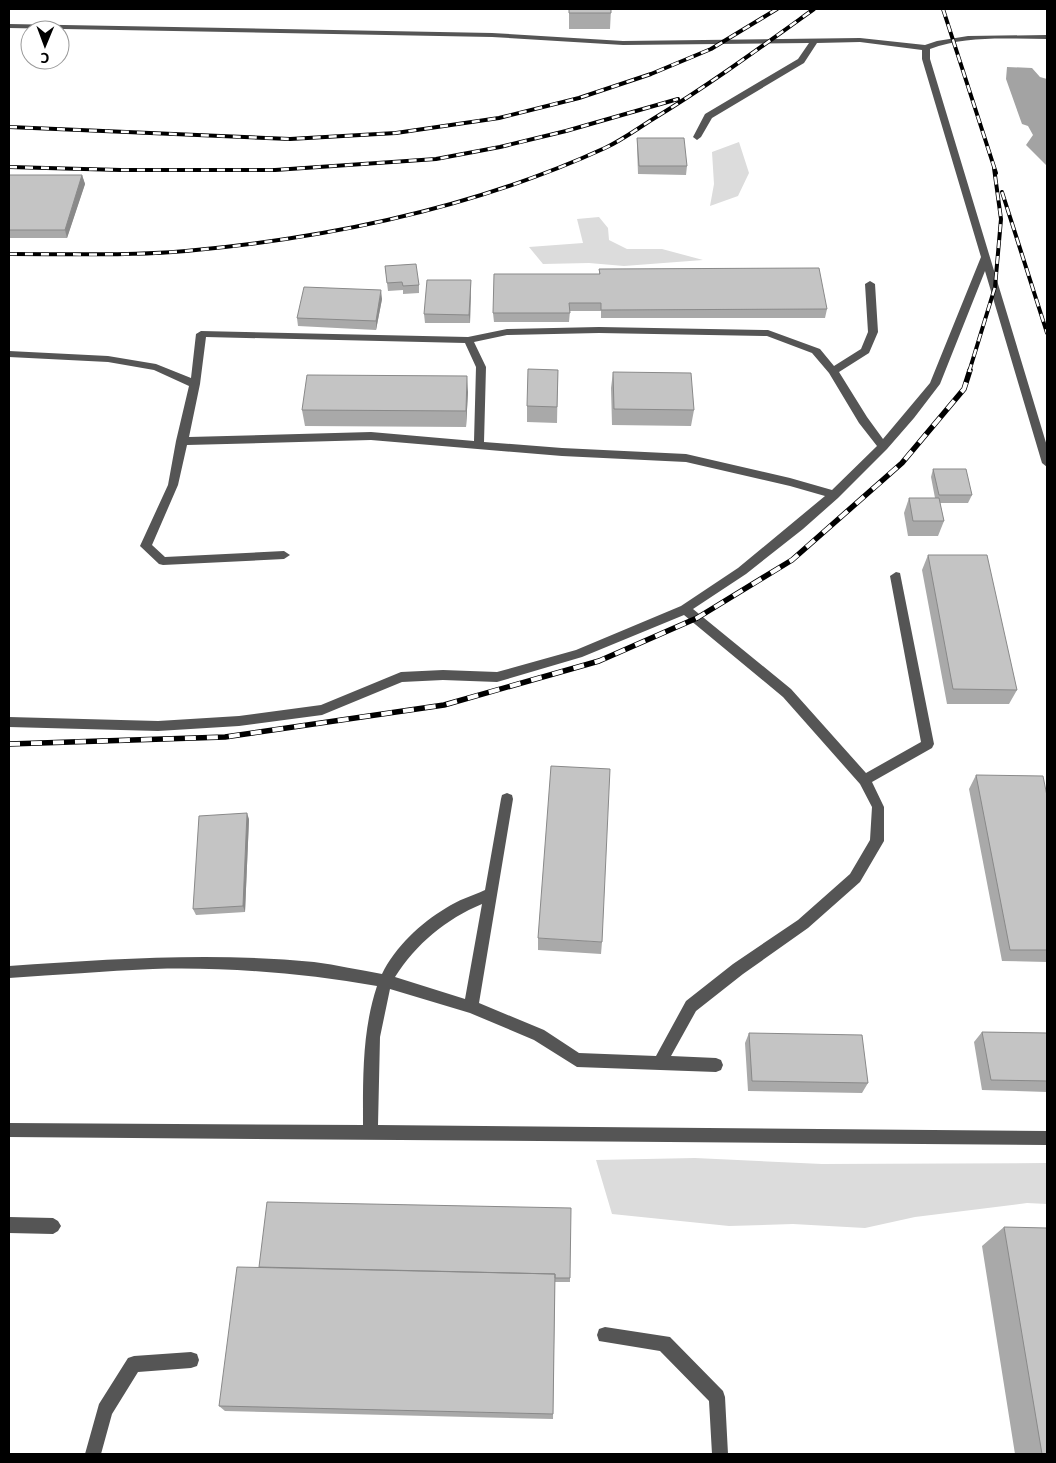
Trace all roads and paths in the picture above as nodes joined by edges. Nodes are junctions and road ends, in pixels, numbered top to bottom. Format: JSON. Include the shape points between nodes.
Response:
{"nodes":[{"id":1,"x":9,"y":26,"type":"edge"},
{"id":2,"x":1047,"y":37,"type":"edge"},
{"id":3,"x":814,"y":42,"type":"junction"},
{"id":4,"x":926,"y":48,"type":"junction"},
{"id":5,"x":697,"y":137,"type":"dead end"},
{"id":6,"x":986,"y":256,"type":"junction"},
{"id":7,"x":870,"y":284,"type":"dead end"},
{"id":8,"x":468,"y":340,"type":"junction"},
{"id":9,"x":9,"y":354,"type":"edge"},
{"id":10,"x":833,"y":371,"type":"junction"},
{"id":11,"x":195,"y":384,"type":"junction"},
{"id":12,"x":181,"y":441,"type":"junction"},
{"id":13,"x":479,"y":445,"type":"junction"},
{"id":14,"x":883,"y":446,"type":"junction"},
{"id":15,"x":1047,"y":463,"type":"edge"},
{"id":16,"x":834,"y":495,"type":"junction"},
{"id":17,"x":284,"y":555,"type":"dead end"},
{"id":18,"x":896,"y":576,"type":"dead end"},
{"id":19,"x":685,"y":609,"type":"junction"},
{"id":20,"x":9,"y":722,"type":"edge"},
{"id":21,"x":865,"y":780,"type":"junction"},
{"id":22,"x":507,"y":799,"type":"dead end"},
{"id":23,"x":491,"y":893,"type":"junction"},
{"id":24,"x":9,"y":972,"type":"edge"},
{"id":25,"x":385,"y":981,"type":"junction"},
{"id":26,"x":472,"y":1006,"type":"junction"},
{"id":27,"x":660,"y":1062,"type":"junction"},
{"id":28,"x":716,"y":1065,"type":"dead end"},
{"id":29,"x":9,"y":1130,"type":"edge"},
{"id":30,"x":370,"y":1133,"type":"junction"},
{"id":31,"x":1047,"y":1138,"type":"edge"},
{"id":32,"x":9,"y":1225,"type":"edge"},
{"id":33,"x":53,"y":1226,"type":"dead end"},
{"id":34,"x":605,"y":1335,"type":"dead end"},
{"id":35,"x":191,"y":1360,"type":"dead end"},
{"id":36,"x":94,"y":1454,"type":"edge"},
{"id":37,"x":720,"y":1454,"type":"edge"}],
"edges":[{"from":1,"to":3,"type":"street","via":[[492,35],[624,43]]},
{"from":2,"to":4,"type":"street","via":[[953,39],[936,42]]},
{"from":3,"to":4,"type":"street","via":[[876,41]]},
{"from":3,"to":5,"type":"street","via":[[802,61],[708,116]]},
{"from":4,"to":6,"type":"street","via":[[926,59]]},
{"from":6,"to":14,"type":"street","via":[[935,384]]},
{"from":6,"to":15,"type":"street"},
{"from":7,"to":10,"type":"street","via":[[873,332],[865,351]]},
{"from":8,"to":10,"type":"street","via":[[507,332],[768,333],[816,351]]},
{"from":8,"to":11,"type":"street","via":[[201,334]]},
{"from":8,"to":13,"type":"street","via":[[481,367]]},
{"from":9,"to":11,"type":"street","via":[[108,359],[156,367]]},
{"from":10,"to":14,"type":"street"},
{"from":11,"to":12,"type":"street"},
{"from":12,"to":13,"type":"street","via":[[370,436]]},
{"from":12,"to":17,"type":"street","via":[[173,486],[146,546],[163,561]]},
{"from":13,"to":16,"type":"street","via":[[686,458]]},
{"from":14,"to":16,"type":"street"},
{"from":16,"to":19,"type":"street","via":[[742,571]]},
{"from":18,"to":21,"type":"street","via":[[928,744]]},
{"from":19,"to":20,"type":"street","via":[[578,654],[497,677],[443,674],[401,677],[322,710],[239,721],[158,726]]},
{"from":19,"to":21,"type":"street","via":[[787,693]]},
{"from":21,"to":27,"type":"street","via":[[878,807],[877,841],[855,878],[803,924],[691,1006]]},
{"from":22,"to":23,"type":"street"},
{"from":23,"to":25,"type":"street","via":[[450,913],[410,944]]},
{"from":23,"to":26,"type":"street"},
{"from":24,"to":25,"type":"street","via":[[154,962],[240,964],[316,969]]},
{"from":25,"to":26,"type":"street"},
{"from":25,"to":30,"type":"street","via":[[372,1054]]},
{"from":26,"to":27,"type":"street","via":[[539,1034],[578,1060]]},
{"from":27,"to":28,"type":"street"},
{"from":29,"to":30,"type":"street"},
{"from":30,"to":31,"type":"street"},
{"from":32,"to":33,"type":"street"},
{"from":34,"to":37,"type":"street","via":[[664,1343],[717,1397]]},
{"from":35,"to":36,"type":"street","via":[[134,1364],[105,1410]]}]}
